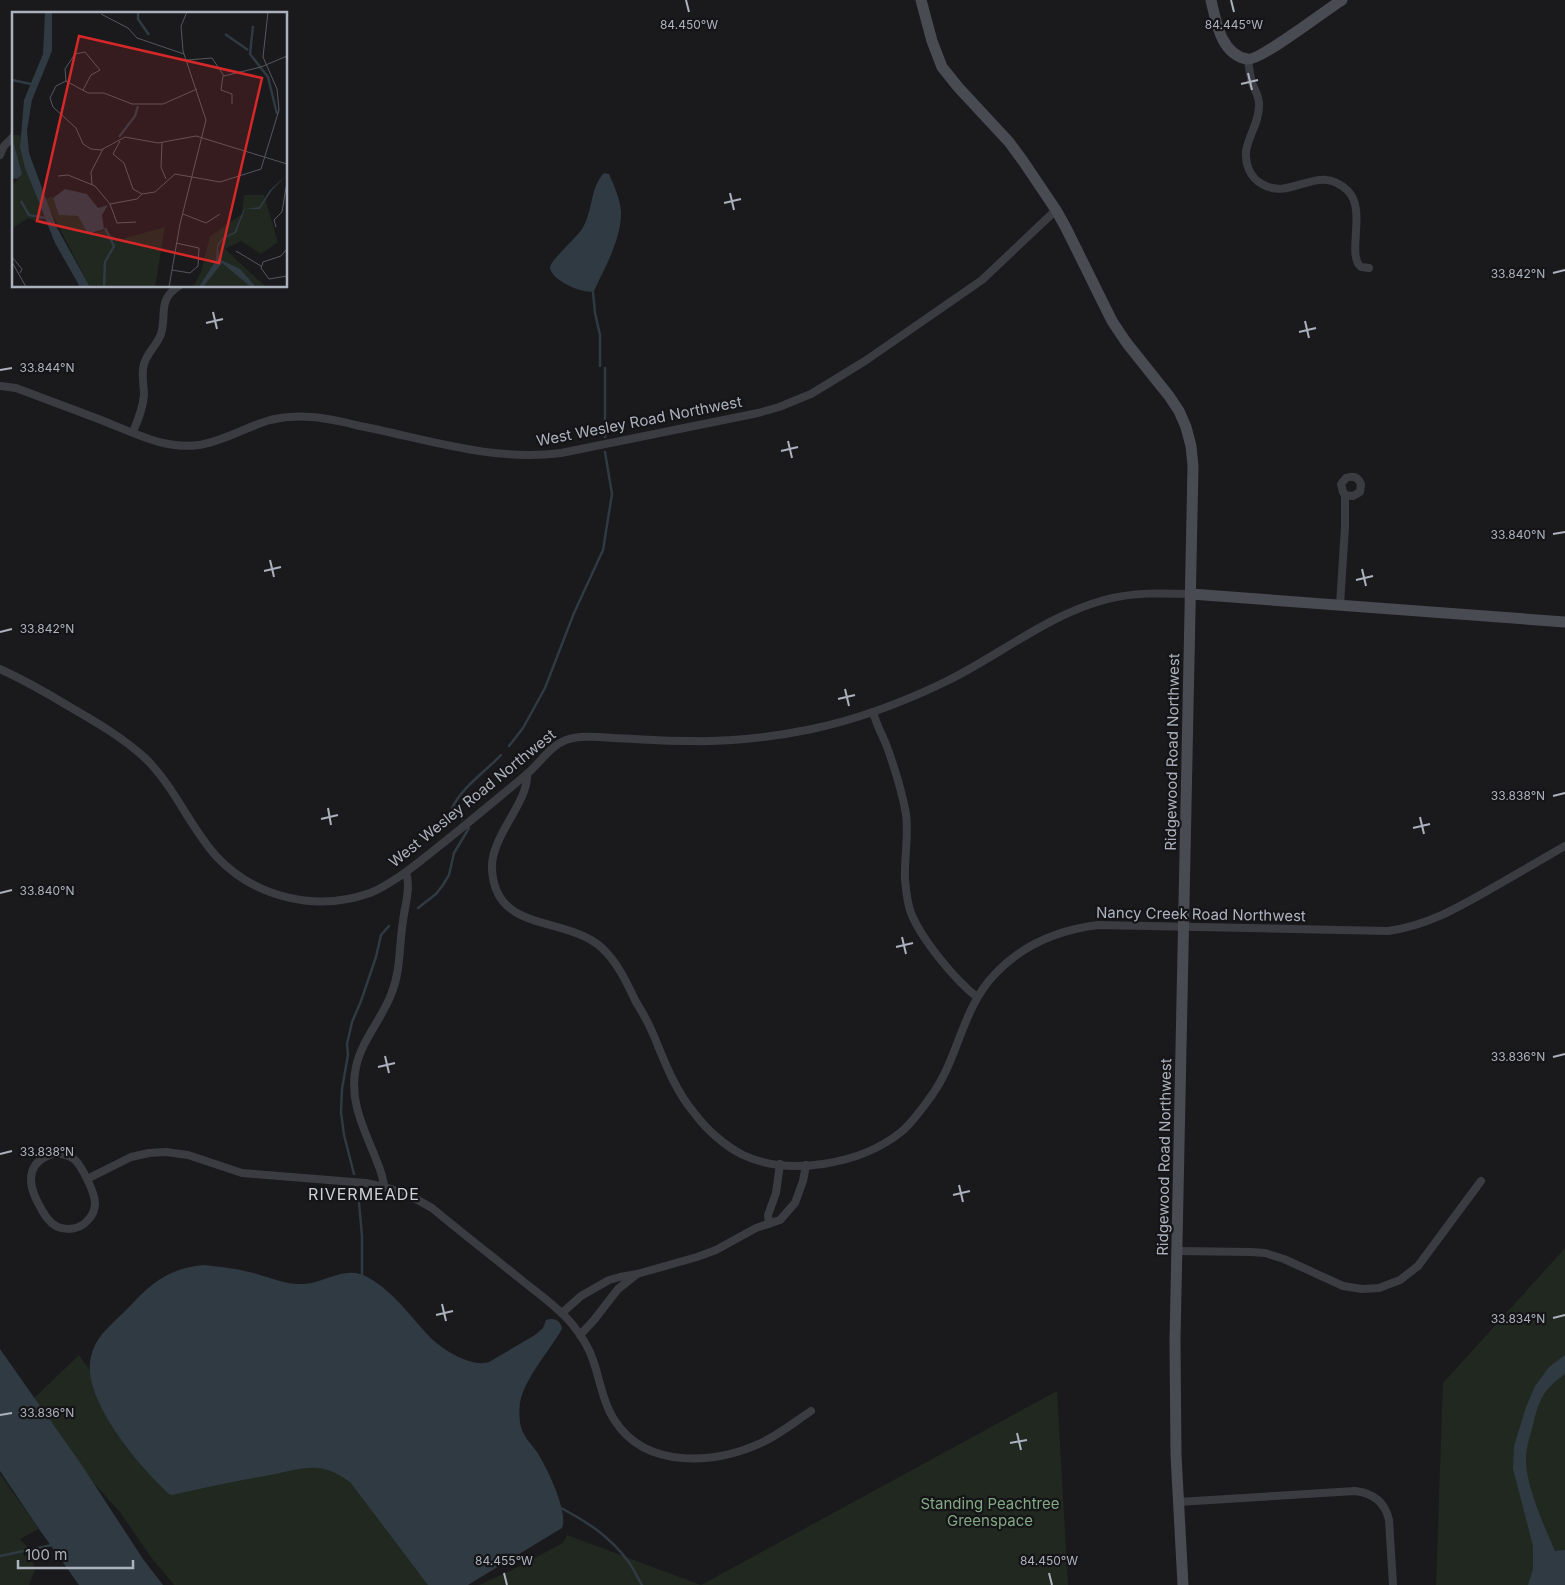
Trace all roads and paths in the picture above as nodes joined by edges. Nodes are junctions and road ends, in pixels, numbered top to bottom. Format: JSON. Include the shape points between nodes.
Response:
{"nodes":[{"id":1,"x":921,"y":0,"type":"edge"},
{"id":2,"x":1211,"y":0,"type":"edge"},
{"id":3,"x":1342,"y":0,"type":"edge"},
{"id":4,"x":1248,"y":60,"type":"junction"},
{"id":5,"x":12,"y":138,"type":"edge"},
{"id":6,"x":0,"y":155,"type":"edge"},
{"id":7,"x":1056,"y":210,"type":"junction"},
{"id":8,"x":1369,"y":268,"type":"dead end"},
{"id":9,"x":176,"y":288,"type":"edge"},
{"id":10,"x":0,"y":386,"type":"edge"},
{"id":11,"x":133,"y":432,"type":"junction"},
{"id":12,"x":1345,"y":495,"type":"dead end"},
{"id":13,"x":1191,"y":594,"type":"junction"},
{"id":14,"x":1340,"y":605,"type":"junction"},
{"id":15,"x":1565,"y":622,"type":"edge"},
{"id":16,"x":0,"y":669,"type":"edge"},
{"id":17,"x":873,"y":712,"type":"junction"},
{"id":18,"x":527,"y":774,"type":"junction"},
{"id":19,"x":1565,"y":846,"type":"edge"},
{"id":20,"x":406,"y":872,"type":"junction"},
{"id":21,"x":1183,"y":927,"type":"junction"},
{"id":22,"x":977,"y":997,"type":"junction"},
{"id":23,"x":780,"y":1164,"type":"junction"},
{"id":24,"x":806,"y":1165,"type":"junction"},
{"id":25,"x":87,"y":1179,"type":"junction"},
{"id":26,"x":1480,"y":1181,"type":"dead end"},
{"id":27,"x":384,"y":1186,"type":"junction"},
{"id":28,"x":769,"y":1224,"type":"junction"},
{"id":29,"x":1177,"y":1251,"type":"junction"},
{"id":30,"x":637,"y":1274,"type":"junction"},
{"id":31,"x":562,"y":1313,"type":"junction"},
{"id":32,"x":580,"y":1335,"type":"junction"},
{"id":33,"x":811,"y":1411,"type":"dead end"},
{"id":34,"x":1178,"y":1502,"type":"junction"},
{"id":35,"x":1183,"y":1585,"type":"edge"},
{"id":36,"x":1393,"y":1585,"type":"edge"}],
"edges":[{"from":1,"to":7,"type":"street","name":"Ridgewood Road Northwest","via":[[942,67],[1009,142]]},
{"from":2,"to":4,"type":"street","via":[[1223,40]]},
{"from":3,"to":4,"type":"street","via":[[1255,59]]},
{"from":4,"to":8,"type":"street","via":[[1259,105],[1245,150],[1251,174],[1262,184],[1277,189],[1327,179],[1348,191],[1357,211],[1356,260],[1361,267]]},
{"from":5,"to":6,"type":"street"},
{"from":7,"to":11,"type":"street","name":"West Wesley Road Northwest","via":[[982,280],[876,353],[811,394],[758,413],[564,453],[535,456],[473,450],[311,417],[271,420],[197,445],[166,443]]},
{"from":7,"to":13,"type":"street","name":"Ridgewood Road Northwest","via":[[1112,322],[1169,396],[1186,427],[1193,466]]},
{"from":9,"to":11,"type":"street","via":[[166,298],[161,334],[143,366],[143,402]]},
{"from":10,"to":11,"type":"street","name":"West Wesley Road Northwest","via":[[16,388]]},
{"from":12,"to":14,"type":"street"},
{"from":13,"to":14,"type":"street","name":"West Wesley Road Northwest"},
{"from":13,"to":17,"type":"street","name":"West Wesley Road Northwest","via":[[1133,595],[1080,608],[1029,633],[947,681]]},
{"from":13,"to":21,"type":"street","name":"Ridgewood Road Northwest"},
{"from":14,"to":15,"type":"street","name":"West Wesley Road Northwest"},
{"from":16,"to":20,"type":"street","name":"West Wesley Road Northwest","via":[[102,725],[144,758],[169,787],[217,857],[255,886],[293,899],[331,901],[371,892]]},
{"from":17,"to":18,"type":"street","name":"West Wesley Road Northwest","via":[[812,729],[744,739],[573,738],[556,746]]},
{"from":17,"to":22,"type":"street","via":[[906,813],[905,877],[911,912],[939,957]]},
{"from":18,"to":20,"type":"street","name":"West Wesley Road Northwest"},
{"from":18,"to":23,"type":"street","name":"Nancy Creek Road Northwest","via":[[526,787],[492,858],[494,881],[500,896],[516,913],[574,932],[603,949],[623,975],[682,1097],[694,1114],[736,1151]]},
{"from":19,"to":21,"type":"street","name":"Nancy Creek Road Northwest","via":[[1455,910],[1403,929]]},
{"from":20,"to":27,"type":"street","via":[[409,887],[395,982],[388,1002],[360,1053],[353,1081],[357,1111],[382,1172]]},
{"from":21,"to":22,"type":"street","name":"Nancy Creek Road Northwest","via":[[1098,925],[1058,933],[1013,957],[994,974]]},
{"from":21,"to":29,"type":"street","name":"Ridgewood Road Northwest"},
{"from":22,"to":24,"type":"street","name":"Nancy Creek Road Northwest","via":[[943,1078],[906,1127],[858,1156]]},
{"from":23,"to":24,"type":"street","name":"Nancy Creek Road Northwest"},
{"from":23,"to":28,"type":"street","via":[[776,1193],[768,1215]]},
{"from":24,"to":28,"type":"street","via":[[795,1203],[780,1220]]},
{"from":25,"to":25,"type":"street","via":[[75,1160],[56,1153],[37,1162],[30,1182],[48,1220],[58,1227],[70,1229],[84,1224],[94,1212],[95,1197]]},
{"from":25,"to":27,"type":"street","via":[[131,1157],[166,1152],[188,1155],[242,1173]]},
{"from":26,"to":29,"type":"street","via":[[1418,1266],[1400,1280],[1379,1288],[1343,1286],[1265,1253]]},
{"from":27,"to":31,"type":"street","via":[[432,1208]]},
{"from":28,"to":30,"type":"street","via":[[716,1250]]},
{"from":29,"to":34,"type":"street","name":"Ridgewood Road Northwest"},
{"from":30,"to":31,"type":"street","via":[[599,1285]]},
{"from":30,"to":32,"type":"street","via":[[618,1289]]},
{"from":31,"to":32,"type":"street"},
{"from":32,"to":33,"type":"street","via":[[615,1420],[633,1441],[658,1454],[687,1458],[732,1453],[765,1441]]},
{"from":34,"to":35,"type":"street","name":"Ridgewood Road Northwest"},
{"from":34,"to":36,"type":"street","via":[[1366,1492],[1380,1501],[1387,1513]]}]}
